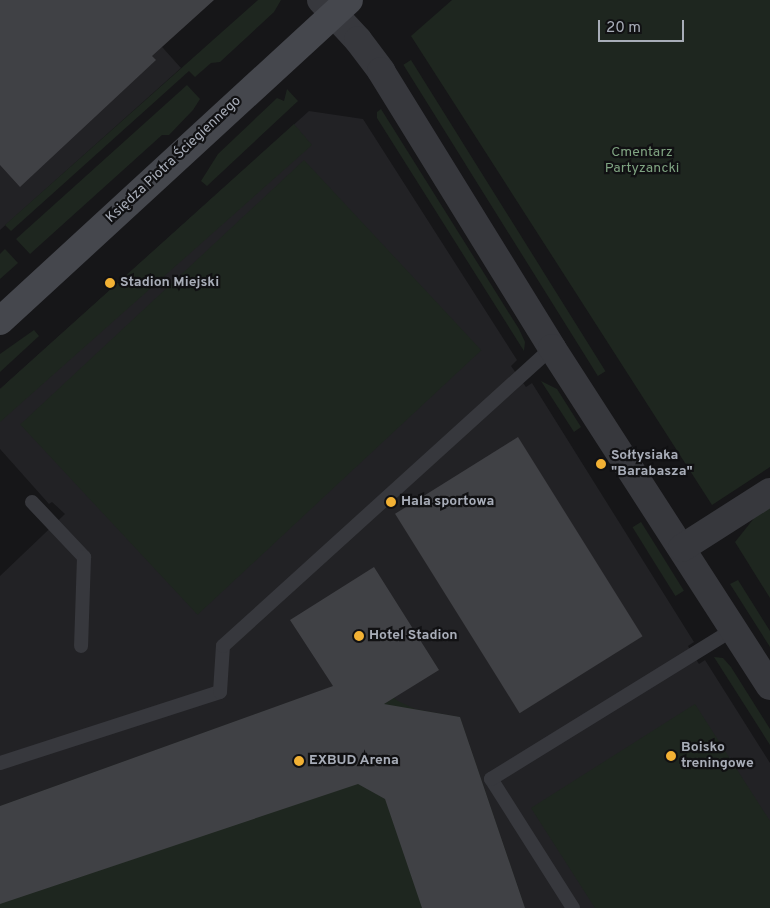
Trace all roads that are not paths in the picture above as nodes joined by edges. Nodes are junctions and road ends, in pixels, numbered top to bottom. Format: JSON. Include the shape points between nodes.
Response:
{"nodes":[{"id":1,"x":335,"y":4,"type":"edge"},
{"id":2,"x":0,"y":321,"type":"edge"},
{"id":3,"x":552,"y":348,"type":"junction"},
{"id":4,"x":770,"y":492,"type":"edge"},
{"id":5,"x":32,"y":502,"type":"dead end"},
{"id":6,"x":682,"y":548,"type":"junction"},
{"id":7,"x":734,"y":629,"type":"junction"},
{"id":8,"x":81,"y":646,"type":"dead end"},
{"id":9,"x":770,"y":686,"type":"edge"},
{"id":10,"x":0,"y":763,"type":"edge"},
{"id":11,"x":573,"y":908,"type":"edge"}],
"edges":[{"from":1,"to":2,"type":"street","name":"Księdza Piotra Ściegiennego"},
{"from":1,"to":3,"type":"street","via":[[381,71]]},
{"from":3,"to":6,"type":"street"},
{"from":3,"to":10,"type":"lane","via":[[223,646],[220,692]]},
{"from":4,"to":6,"type":"street"},
{"from":5,"to":8,"type":"lane","via":[[84,556]]},
{"from":6,"to":7,"type":"street"},
{"from":7,"to":9,"type":"street"},
{"from":7,"to":11,"type":"lane","via":[[491,779]]}]}
